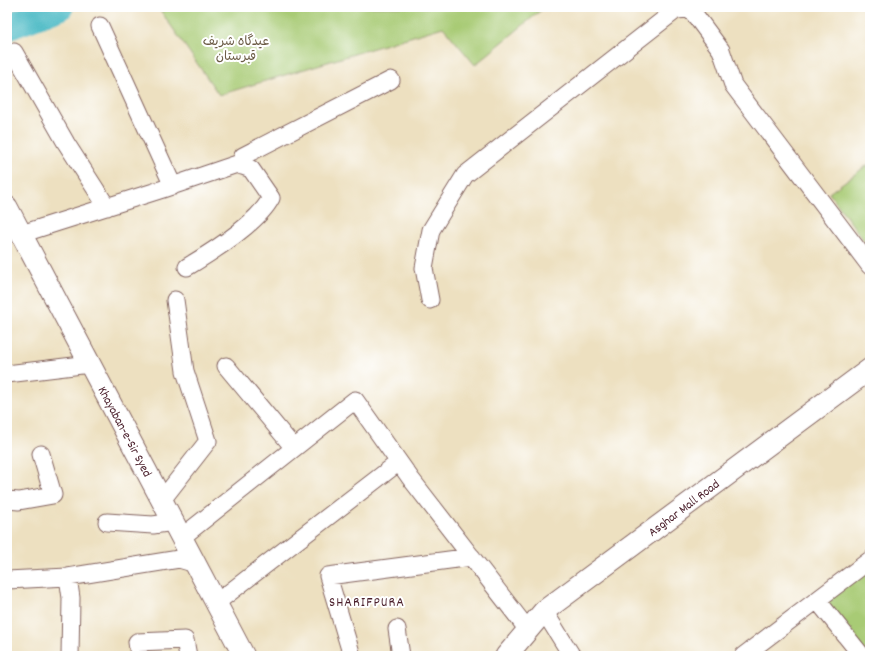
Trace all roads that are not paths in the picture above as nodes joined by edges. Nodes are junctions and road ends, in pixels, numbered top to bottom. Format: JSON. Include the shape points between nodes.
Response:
{"nodes":[{"id":1,"x":100,"y":26,"type":"dead end"},
{"id":2,"x":14,"y":52,"type":"dead end"},
{"id":3,"x":391,"y":80,"type":"dead end"},
{"id":4,"x":242,"y":166,"type":"junction"},
{"id":5,"x":174,"y":186,"type":"junction"},
{"id":6,"x":7,"y":206,"type":"edge"},
{"id":7,"x":107,"y":207,"type":"junction"},
{"id":8,"x":21,"y":234,"type":"junction"},
{"id":9,"x":870,"y":266,"type":"edge"},
{"id":10,"x":187,"y":267,"type":"dead end"},
{"id":11,"x":175,"y":300,"type":"dead end"},
{"id":12,"x":430,"y":300,"type":"dead end"},
{"id":13,"x":90,"y":364,"type":"junction"},
{"id":14,"x":226,"y":366,"type":"dead end"},
{"id":15,"x":870,"y":369,"type":"edge"},
{"id":16,"x":7,"y":374,"type":"edge"},
{"id":17,"x":294,"y":448,"type":"junction"},
{"id":18,"x":41,"y":454,"type":"dead end"},
{"id":19,"x":399,"y":462,"type":"junction"},
{"id":20,"x":7,"y":500,"type":"edge"},
{"id":21,"x":162,"y":500,"type":"junction"},
{"id":22,"x":107,"y":522,"type":"dead end"},
{"id":23,"x":178,"y":530,"type":"junction"},
{"id":24,"x":472,"y":557,"type":"junction"},
{"id":25,"x":870,"y":560,"type":"edge"},
{"id":26,"x":196,"y":564,"type":"junction"},
{"id":27,"x":68,"y":577,"type":"junction"},
{"id":28,"x":7,"y":580,"type":"edge"},
{"id":29,"x":817,"y":600,"type":"junction"},
{"id":30,"x":216,"y":602,"type":"junction"},
{"id":31,"x":544,"y":611,"type":"junction"},
{"id":32,"x":397,"y":629,"type":"dead end"},
{"id":33,"x":528,"y":630,"type":"junction"},
{"id":34,"x":238,"y":654,"type":"edge"},
{"id":35,"x":70,"y":656,"type":"edge"},
{"id":36,"x":139,"y":656,"type":"edge"},
{"id":37,"x":188,"y":656,"type":"edge"},
{"id":38,"x":352,"y":656,"type":"edge"},
{"id":39,"x":401,"y":656,"type":"edge"},
{"id":40,"x":506,"y":656,"type":"edge"},
{"id":41,"x":572,"y":656,"type":"edge"},
{"id":42,"x":743,"y":656,"type":"edge"},
{"id":43,"x":862,"y":656,"type":"edge"}],
"edges":[{"from":1,"to":5,"type":"street"},
{"from":2,"to":7,"type":"street","via":[[66,143]]},
{"from":3,"to":4,"type":"street","via":[[243,156]]},
{"from":4,"to":5,"type":"street","via":[[237,164]]},
{"from":4,"to":10,"type":"street","via":[[250,169],[271,198],[268,204],[219,248]]},
{"from":5,"to":7,"type":"street"},
{"from":6,"to":8,"type":"main road","name":"Khayaban-e-Sir Syed"},
{"from":7,"to":8,"type":"street"},
{"from":8,"to":13,"type":"main road","name":"Khayaban-e-Sir Syed"},
{"from":9,"to":12,"type":"street","via":[[733,85],[721,50],[695,15],[682,8],[676,10],[465,175],[431,230],[424,268]]},
{"from":11,"to":21,"type":"street","via":[[185,371],[208,441]]},
{"from":13,"to":16,"type":"street"},
{"from":13,"to":21,"type":"main road","name":"Khayaban-e-Sir Syed"},
{"from":14,"to":17,"type":"street"},
{"from":15,"to":31,"type":"main road","name":"Asghar Mall Road"},
{"from":17,"to":19,"type":"street","via":[[355,400]]},
{"from":17,"to":23,"type":"street"},
{"from":18,"to":20,"type":"street","via":[[52,495],[19,501]]},
{"from":19,"to":24,"type":"street"},
{"from":19,"to":30,"type":"street"},
{"from":21,"to":23,"type":"main road","name":"Khayaban-e-Sir Syed"},
{"from":22,"to":23,"type":"street","via":[[153,525]]},
{"from":23,"to":26,"type":"main road","name":"Khayaban-e-Sir Syed"},
{"from":24,"to":33,"type":"street"},
{"from":24,"to":38,"type":"street","via":[[328,576]]},
{"from":25,"to":29,"type":"street"},
{"from":26,"to":27,"type":"street","via":[[179,559]]},
{"from":26,"to":30,"type":"main road","name":"Khayaban-e-Sir Syed"},
{"from":27,"to":28,"type":"street"},
{"from":27,"to":35,"type":"street","via":[[71,598]]},
{"from":29,"to":42,"type":"street"},
{"from":29,"to":43,"type":"street"},
{"from":30,"to":34,"type":"main road","name":"Khayaban-e-Sir Syed"},
{"from":31,"to":33,"type":"main road","name":"Asghar Mall Road"},
{"from":31,"to":41,"type":"street"},
{"from":32,"to":39,"type":"street"},
{"from":33,"to":40,"type":"main road","name":"Asghar Mall Road"},
{"from":36,"to":37,"type":"street","via":[[138,642],[185,640]]}]}
